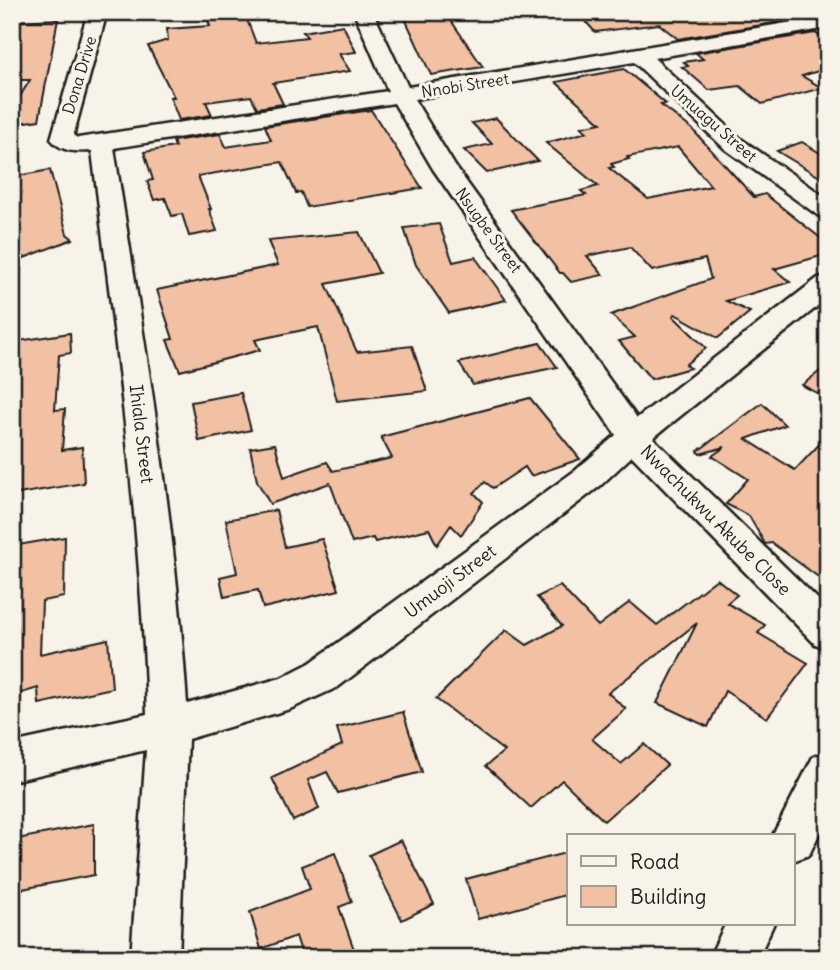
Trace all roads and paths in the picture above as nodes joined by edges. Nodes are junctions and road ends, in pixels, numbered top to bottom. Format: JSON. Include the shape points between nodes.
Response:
{"nodes":[{"id":1,"x":98,"y":12,"type":"edge"},
{"id":2,"x":363,"y":12,"type":"edge"},
{"id":3,"x":828,"y":22,"type":"edge"},
{"id":4,"x":638,"y":55,"type":"junction"},
{"id":5,"x":402,"y":95,"type":"junction"},
{"id":6,"x":102,"y":143,"type":"junction"},
{"id":7,"x":828,"y":211,"type":"edge"},
{"id":8,"x":828,"y":284,"type":"edge"},
{"id":9,"x":633,"y":438,"type":"junction"},
{"id":10,"x":828,"y":633,"type":"edge"},
{"id":11,"x":168,"y":726,"type":"junction"},
{"id":12,"x":12,"y":762,"type":"edge"},
{"id":13,"x":828,"y":770,"type":"edge"},
{"id":14,"x":794,"y":838,"type":"edge"},
{"id":15,"x":750,"y":925,"type":"edge"},
{"id":16,"x":155,"y":958,"type":"edge"},
{"id":17,"x":733,"y":958,"type":"edge"}],
"edges":[{"from":1,"to":6,"type":"street","name":"Dona Drive","via":[[62,139],[75,145]]},
{"from":2,"to":5,"type":"street","name":"Nsugbe Street"},
{"from":3,"to":4,"type":"street","name":"Nnobi Street"},
{"from":4,"to":5,"type":"street","name":"Nnobi Street"},
{"from":4,"to":7,"type":"street","name":"Umuagu Street","via":[[733,144]]},
{"from":5,"to":6,"type":"street","name":"Nnobi Street"},
{"from":5,"to":9,"type":"street","name":"Nsugbe Street","via":[[410,116],[445,169]]},
{"from":6,"to":11,"type":"street","name":"Ihiala Street","via":[[162,607]]},
{"from":8,"to":9,"type":"street","name":"Umuoji Street"},
{"from":9,"to":10,"type":"street","name":"Nwachukwu Akube Close"},
{"from":9,"to":11,"type":"street","name":"Umuoji Street","via":[[588,478],[324,675],[290,692]]},
{"from":11,"to":12,"type":"street","name":"Umuoji Street"},
{"from":11,"to":16,"type":"street","name":"Ihiala Street"},
{"from":13,"to":14,"type":"street"},
{"from":15,"to":17,"type":"street"}]}
